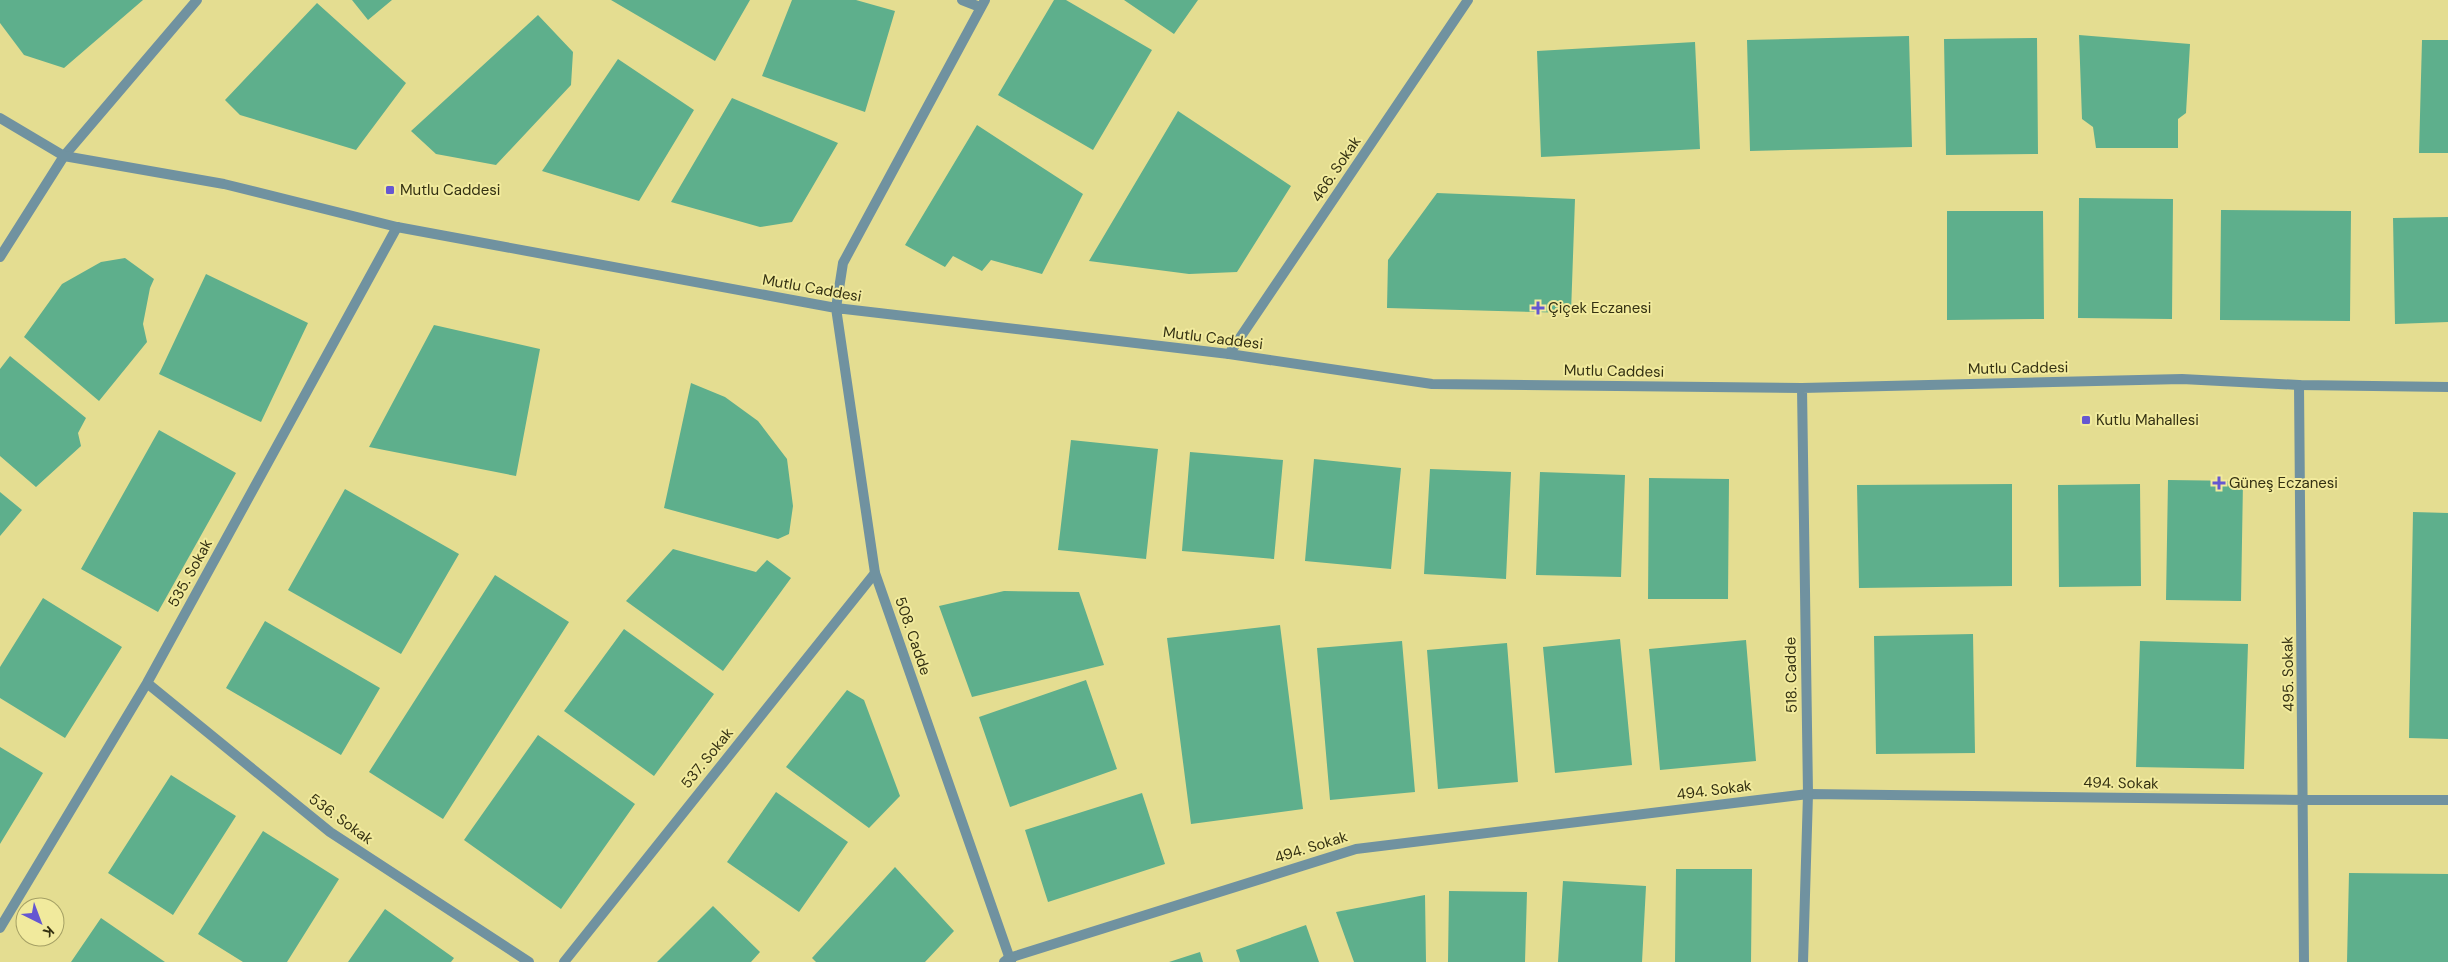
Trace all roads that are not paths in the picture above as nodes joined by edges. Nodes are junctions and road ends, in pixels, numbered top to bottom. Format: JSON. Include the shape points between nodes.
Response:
{"nodes":[{"id":1,"x":197,"y":0,"type":"edge"},
{"id":2,"x":962,"y":0,"type":"edge"},
{"id":3,"x":1468,"y":0,"type":"edge"},
{"id":4,"x":983,"y":3,"type":"edge"},
{"id":5,"x":0,"y":118,"type":"edge"},
{"id":6,"x":64,"y":156,"type":"junction"},
{"id":7,"x":397,"y":227,"type":"junction"},
{"id":8,"x":0,"y":257,"type":"edge"},
{"id":9,"x":836,"y":308,"type":"junction"},
{"id":10,"x":1229,"y":354,"type":"junction"},
{"id":11,"x":2299,"y":385,"type":"junction"},
{"id":12,"x":2448,"y":386,"type":"edge"},
{"id":13,"x":1802,"y":388,"type":"junction"},
{"id":14,"x":874,"y":573,"type":"junction"},
{"id":15,"x":147,"y":683,"type":"junction"},
{"id":16,"x":1808,"y":794,"type":"junction"},
{"id":17,"x":2304,"y":800,"type":"junction"},
{"id":18,"x":2448,"y":800,"type":"edge"},
{"id":19,"x":0,"y":928,"type":"edge"},
{"id":20,"x":1008,"y":961,"type":"edge"},
{"id":21,"x":529,"y":962,"type":"edge"},
{"id":22,"x":564,"y":962,"type":"edge"},
{"id":23,"x":1803,"y":962,"type":"edge"},
{"id":24,"x":2304,"y":962,"type":"edge"}],
"edges":[{"from":1,"to":6,"type":"street"},
{"from":2,"to":4,"type":"street"},
{"from":3,"to":10,"type":"street","name":"466. Sokak"},
{"from":4,"to":9,"type":"street","name":"508. Cadde","via":[[843,263]]},
{"from":5,"to":6,"type":"street","name":"Mutlu Caddesi"},
{"from":6,"to":7,"type":"street","name":"Mutlu Caddesi","via":[[224,184]]},
{"from":6,"to":8,"type":"street"},
{"from":7,"to":9,"type":"street","name":"Mutlu Caddesi"},
{"from":7,"to":15,"type":"street","name":"535. Sokak"},
{"from":9,"to":10,"type":"street","name":"Mutlu Caddesi"},
{"from":9,"to":14,"type":"street","name":"508. Cadde"},
{"from":10,"to":13,"type":"street","name":"Mutlu Caddesi","via":[[1432,384]]},
{"from":11,"to":12,"type":"street","name":"Mutlu Caddesi"},
{"from":11,"to":13,"type":"street","name":"Mutlu Caddesi","via":[[2182,379]]},
{"from":11,"to":17,"type":"street","name":"495. Sokak"},
{"from":13,"to":16,"type":"street","name":"518. Cadde"},
{"from":14,"to":20,"type":"street","name":"508. Cadde"},
{"from":14,"to":22,"type":"street","name":"537. Sokak"},
{"from":15,"to":19,"type":"street","name":"535. Sokak"},
{"from":15,"to":21,"type":"street","name":"536. Sokak","via":[[330,832]]},
{"from":16,"to":17,"type":"street","name":"494. Sokak"},
{"from":16,"to":20,"type":"street","name":"494. Sokak","via":[[1356,849]]},
{"from":16,"to":23,"type":"street","name":"518. Cadde"},
{"from":17,"to":18,"type":"street","name":"494. Sokak"},
{"from":17,"to":24,"type":"street","name":"495. Sokak"}]}
